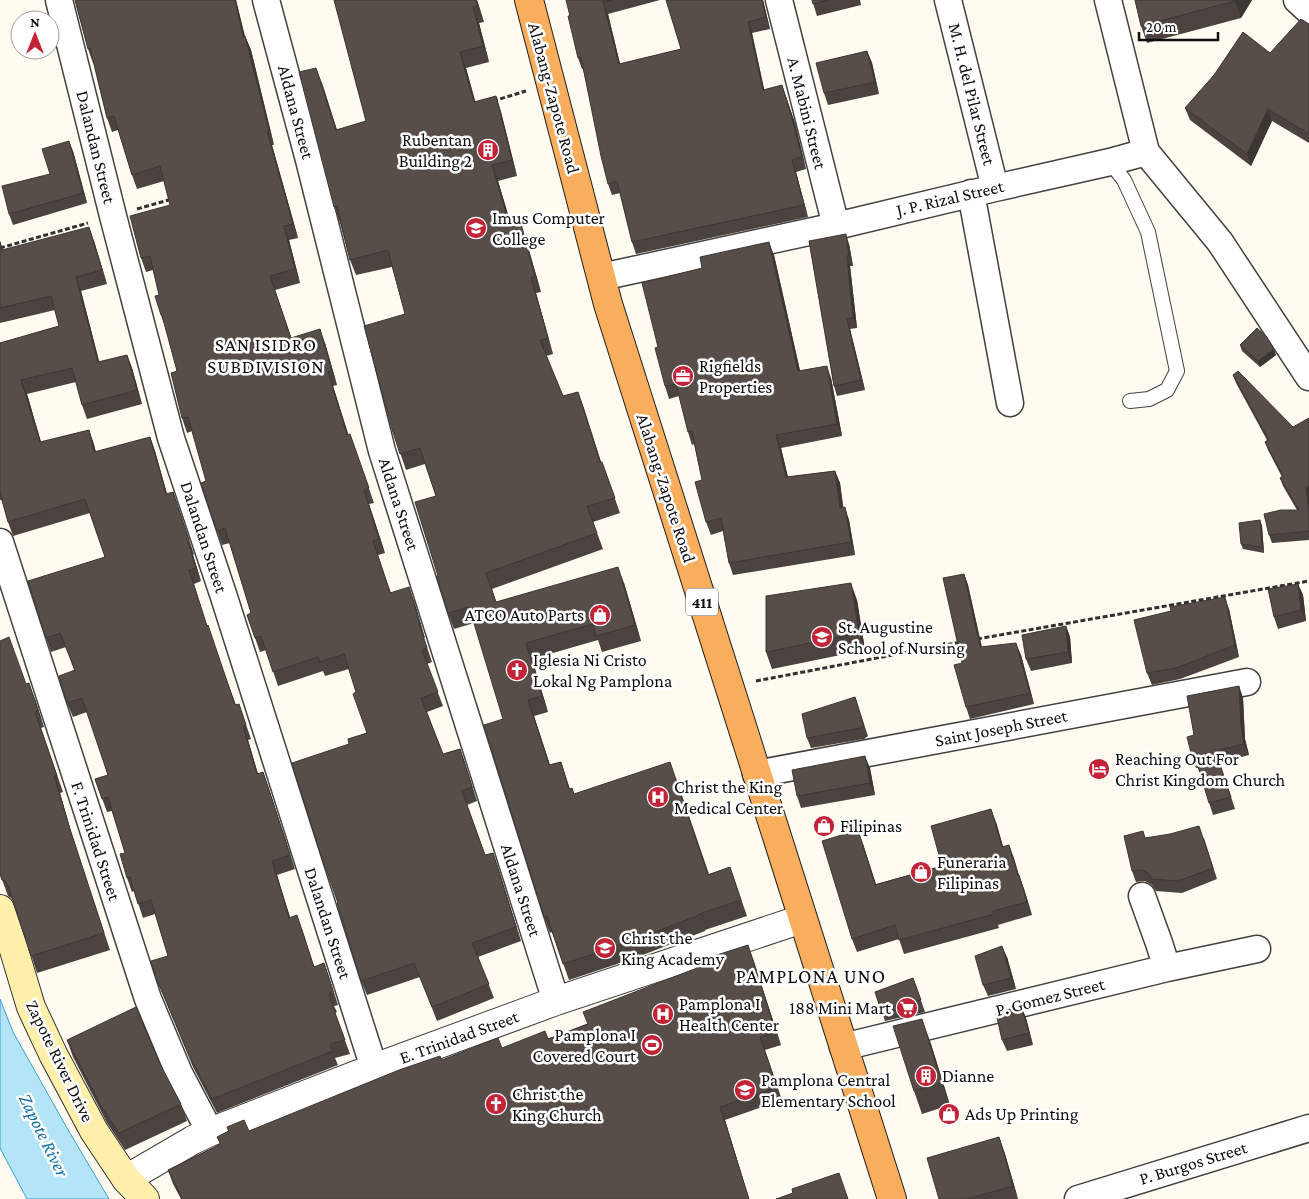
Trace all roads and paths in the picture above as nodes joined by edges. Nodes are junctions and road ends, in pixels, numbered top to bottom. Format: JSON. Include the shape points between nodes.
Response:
{"nodes":[{"id":1,"x":60,"y":0,"type":"edge"},
{"id":2,"x":266,"y":0,"type":"edge"},
{"id":3,"x":529,"y":0,"type":"edge"},
{"id":4,"x":779,"y":0,"type":"edge"},
{"id":5,"x":948,"y":0,"type":"edge"},
{"id":6,"x":1108,"y":0,"type":"edge"},
{"id":7,"x":1297,"y":0,"type":"edge"},
{"id":8,"x":1309,"y":11,"type":"edge"},
{"id":9,"x":550,"y":83,"type":"junction"},
{"id":10,"x":486,"y":103,"type":"edge"},
{"id":11,"x":1146,"y":152,"type":"junction"},
{"id":12,"x":1110,"y":162,"type":"junction"},
{"id":13,"x":983,"y":190,"type":"junction"},
{"id":14,"x":178,"y":197,"type":"edge"},
{"id":15,"x":113,"y":216,"type":"junction"},
{"id":16,"x":836,"y":226,"type":"junction"},
{"id":17,"x":0,"y":248,"type":"edge"},
{"id":18,"x":602,"y":278,"type":"junction"},
{"id":19,"x":1309,"y":377,"type":"edge"},
{"id":20,"x":1130,"y":401,"type":"dead end"},
{"id":21,"x":1010,"y":403,"type":"dead end"},
{"id":22,"x":0,"y":542,"type":"edge"},
{"id":23,"x":1309,"y":581,"type":"edge"},
{"id":24,"x":1247,"y":682,"type":"dead end"},
{"id":25,"x":728,"y":686,"type":"junction"},
{"id":26,"x":756,"y":774,"type":"junction"},
{"id":27,"x":1142,"y":896,"type":"dead end"},
{"id":28,"x":0,"y":909,"type":"edge"},
{"id":29,"x":802,"y":919,"type":"junction"},
{"id":30,"x":1257,"y":949,"type":"dead end"},
{"id":31,"x":1167,"y":968,"type":"junction"},
{"id":32,"x":556,"y":1001,"type":"junction"},
{"id":33,"x":843,"y":1048,"type":"junction"},
{"id":34,"x":374,"y":1068,"type":"junction"},
{"id":35,"x":1309,"y":1128,"type":"edge"},
{"id":36,"x":210,"y":1132,"type":"junction"},
{"id":37,"x":126,"y":1179,"type":"junction"},
{"id":38,"x":145,"y":1199,"type":"edge"},
{"id":39,"x":892,"y":1199,"type":"edge"},
{"id":40,"x":1078,"y":1199,"type":"edge"}],
"edges":[{"from":1,"to":15,"type":"street","name":"Dalandan Street"},
{"from":2,"to":32,"type":"street","name":"Aldana Street","via":[[382,451]]},
{"from":3,"to":9,"type":"highway","name":"Alabang-Zapote Road","number":"411"},
{"from":4,"to":16,"type":"street","name":"A. Mabini Street"},
{"from":5,"to":13,"type":"street","name":"M. H. del Pilar Street"},
{"from":6,"to":11,"type":"street"},
{"from":7,"to":8,"type":"street"},
{"from":9,"to":10,"type":"path"},
{"from":9,"to":18,"type":"highway","name":"Alabang-Zapote Road","number":"411"},
{"from":11,"to":12,"type":"street","name":"J. P. Rizal Street"},
{"from":11,"to":19,"type":"street","via":[[1220,242]]},
{"from":12,"to":13,"type":"street","name":"J. P. Rizal Street"},
{"from":12,"to":20,"type":"lane","via":[[1124,180],[1148,232],[1177,371],[1167,390],[1149,399]]},
{"from":13,"to":16,"type":"street","name":"J. P. Rizal Street"},
{"from":13,"to":21,"type":"street","name":"M. H. del Pilar Street"},
{"from":14,"to":15,"type":"path"},
{"from":15,"to":17,"type":"path"},
{"from":15,"to":34,"type":"street","name":"Dalandan Street","via":[[171,438]]},
{"from":16,"to":18,"type":"street","name":"J. P. Rizal Street"},
{"from":18,"to":25,"type":"highway","name":"Alabang-Zapote Road","number":"411"},
{"from":22,"to":36,"type":"street","name":"F. Trinidad Street","via":[[148,999],[179,1073]]},
{"from":23,"to":25,"type":"path"},
{"from":24,"to":26,"type":"street","name":"Saint Joseph Street"},
{"from":25,"to":26,"type":"highway","name":"Alabang-Zapote Road","number":"411"},
{"from":26,"to":29,"type":"highway","name":"Alabang-Zapote Road","number":"411"},
{"from":27,"to":31,"type":"street"},
{"from":28,"to":37,"type":"main road","name":"Zapote River Drive","via":[[31,1007],[94,1131]]},
{"from":29,"to":32,"type":"street","name":"E. Trinidad Street"},
{"from":29,"to":33,"type":"highway","name":"Alabang-Zapote Road","number":"411"},
{"from":30,"to":31,"type":"street","name":"P. Gomez Street"},
{"from":31,"to":33,"type":"street","name":"P. Gomez Street"},
{"from":32,"to":34,"type":"street","name":"E. Trinidad Street"},
{"from":33,"to":39,"type":"highway","name":"Alabang-Zapote Road","number":"411"},
{"from":34,"to":36,"type":"street","name":"E. Trinidad Street"},
{"from":35,"to":40,"type":"street","name":"P. Burgos Street"},
{"from":36,"to":37,"type":"street","name":"E. Trinidad Street"},
{"from":37,"to":38,"type":"main road","name":"Zapote River Drive"}]}
